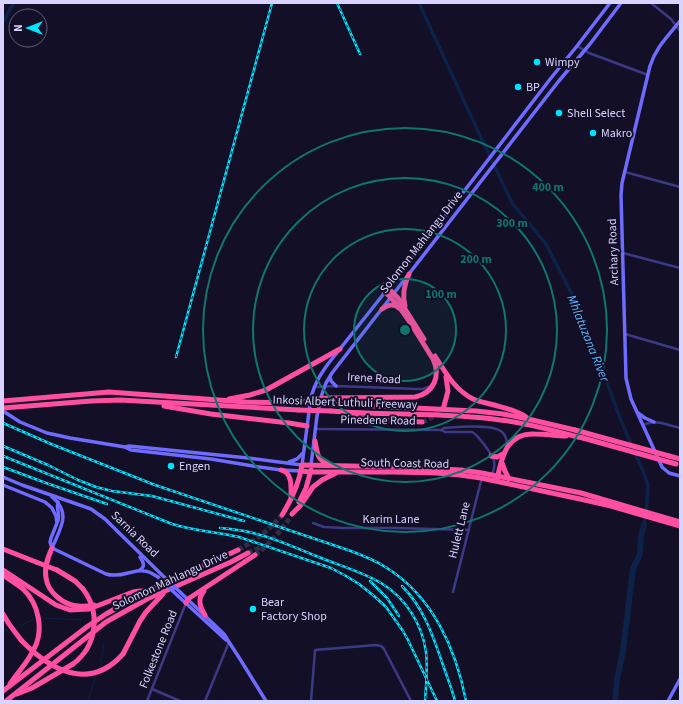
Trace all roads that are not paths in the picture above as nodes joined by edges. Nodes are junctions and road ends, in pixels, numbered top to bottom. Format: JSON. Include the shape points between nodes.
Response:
{"nodes":[{"id":1,"x":610,"y":3,"type":"edge"},
{"id":2,"x":621,"y":3,"type":"edge"},
{"id":3,"x":651,"y":3,"type":"edge"},
{"id":4,"x":680,"y":21,"type":"edge"},
{"id":5,"x":676,"y":25,"type":"junction"},
{"id":6,"x":680,"y":31,"type":"edge"},
{"id":7,"x":577,"y":46,"type":"junction"},
{"id":8,"x":584,"y":50,"type":"junction"},
{"id":9,"x":648,"y":75,"type":"junction"},
{"id":10,"x":625,"y":172,"type":"junction"},
{"id":11,"x":680,"y":187,"type":"edge"},
{"id":12,"x":623,"y":253,"type":"junction"},
{"id":13,"x":680,"y":268,"type":"edge"},
{"id":14,"x":409,"y":274,"type":"junction"},
{"id":15,"x":387,"y":290,"type":"junction"},
{"id":16,"x":393,"y":295,"type":"junction"},
{"id":17,"x":382,"y":309,"type":"junction"},
{"id":18,"x":402,"y":310,"type":"junction"},
{"id":19,"x":409,"y":315,"type":"junction"},
{"id":20,"x":625,"y":334,"type":"junction"},
{"id":21,"x":340,"y":349,"type":"junction"},
{"id":22,"x":680,"y":350,"type":"edge"},
{"id":23,"x":446,"y":374,"type":"junction"},
{"id":24,"x":330,"y":377,"type":"junction"},
{"id":25,"x":433,"y":384,"type":"junction"},
{"id":26,"x":324,"y":386,"type":"junction"},
{"id":27,"x":336,"y":386,"type":"junction"},
{"id":28,"x":314,"y":388,"type":"junction"},
{"id":29,"x":220,"y":400,"type":"junction"},
{"id":30,"x":6,"y":401,"type":"edge"},
{"id":31,"x":140,"y":401,"type":"junction"},
{"id":32,"x":332,"y":401,"type":"junction"},
{"id":33,"x":444,"y":406,"type":"tunnel mouth"},
{"id":34,"x":635,"y":409,"type":"junction"},
{"id":35,"x":3,"y":410,"type":"edge"},
{"id":36,"x":340,"y":412,"type":"junction"},
{"id":37,"x":528,"y":419,"type":"junction"},
{"id":38,"x":422,"y":422,"type":"tunnel mouth"},
{"id":39,"x":654,"y":422,"type":"junction"},
{"id":40,"x":643,"y":425,"type":"junction"},
{"id":41,"x":307,"y":426,"type":"junction"},
{"id":42,"x":476,"y":427,"type":"junction"},
{"id":43,"x":680,"y":428,"type":"edge"},
{"id":44,"x":316,"y":429,"type":"junction"},
{"id":45,"x":441,"y":430,"type":"junction"},
{"id":46,"x":475,"y":434,"type":"junction"},
{"id":47,"x":573,"y":436,"type":"junction"},
{"id":48,"x":315,"y":441,"type":"junction"},
{"id":49,"x":507,"y":446,"type":"junction"},
{"id":50,"x":150,"y":448,"type":"junction"},
{"id":51,"x":139,"y":449,"type":"junction"},
{"id":52,"x":150,"y":452,"type":"junction"},
{"id":53,"x":304,"y":452,"type":"junction"},
{"id":54,"x":503,"y":454,"type":"junction"},
{"id":55,"x":232,"y":456,"type":"junction"},
{"id":56,"x":491,"y":456,"type":"junction"},
{"id":57,"x":211,"y":457,"type":"junction"},
{"id":58,"x":680,"y":459,"type":"edge"},
{"id":59,"x":230,"y":462,"type":"junction"},
{"id":60,"x":502,"y":462,"type":"junction"},
{"id":61,"x":284,"y":463,"type":"junction"},
{"id":62,"x":302,"y":465,"type":"junction"},
{"id":63,"x":311,"y":465,"type":"junction"},
{"id":64,"x":678,"y":465,"type":"edge"},
{"id":65,"x":335,"y":466,"type":"junction"},
{"id":66,"x":281,"y":470,"type":"junction"},
{"id":67,"x":400,"y":470,"type":"junction"},
{"id":68,"x":301,"y":471,"type":"junction"},
{"id":69,"x":310,"y":472,"type":"junction"},
{"id":70,"x":337,"y":472,"type":"junction"},
{"id":71,"x":495,"y":475,"type":"junction"},
{"id":72,"x":482,"y":476,"type":"junction"},
{"id":73,"x":680,"y":476,"type":"edge"},
{"id":74,"x":3,"y":477,"type":"edge"},
{"id":75,"x":509,"y":479,"type":"junction"},
{"id":76,"x":494,"y":481,"type":"junction"},
{"id":77,"x":3,"y":484,"type":"edge"},
{"id":78,"x":528,"y":486,"type":"junction"},
{"id":79,"x":49,"y":494,"type":"junction"},
{"id":80,"x":62,"y":499,"type":"junction"},
{"id":81,"x":291,"y":499,"type":"junction"},
{"id":82,"x":58,"y":502,"type":"junction"},
{"id":83,"x":282,"y":515,"type":"tunnel mouth"},
{"id":84,"x":660,"y":518,"type":"junction"},
{"id":85,"x":680,"y":522,"type":"edge"},
{"id":86,"x":57,"y":523,"type":"junction"},
{"id":87,"x":313,"y":523,"type":"dead end"},
{"id":88,"x":680,"y":526,"type":"edge"},
{"id":89,"x":469,"y":530,"type":"junction"},
{"id":90,"x":52,"y":548,"type":"junction"},
{"id":91,"x":3,"y":549,"type":"edge"},
{"id":92,"x":238,"y":550,"type":"tunnel mouth"},
{"id":93,"x":136,"y":551,"type":"junction"},
{"id":94,"x":248,"y":554,"type":"tunnel mouth"},
{"id":95,"x":255,"y":555,"type":"tunnel mouth"},
{"id":96,"x":3,"y":570,"type":"edge"},
{"id":97,"x":138,"y":571,"type":"junction"},
{"id":98,"x":3,"y":575,"type":"edge"},
{"id":99,"x":160,"y":576,"type":"junction"},
{"id":100,"x":212,"y":584,"type":"junction"},
{"id":101,"x":147,"y":591,"type":"junction"},
{"id":102,"x":165,"y":592,"type":"junction"},
{"id":103,"x":453,"y":592,"type":"dead end"},
{"id":104,"x":187,"y":601,"type":"junction"},
{"id":105,"x":103,"y":604,"type":"junction"},
{"id":106,"x":3,"y":614,"type":"edge"},
{"id":107,"x":205,"y":615,"type":"junction"},
{"id":108,"x":229,"y":642,"type":"junction"},
{"id":109,"x":680,"y":679,"type":"edge"},
{"id":110,"x":152,"y":689,"type":"junction"},
{"id":111,"x":5,"y":690,"type":"edge"},
{"id":112,"x":14,"y":695,"type":"junction"},
{"id":113,"x":6,"y":701,"type":"edge"},
{"id":114,"x":147,"y":701,"type":"edge"},
{"id":115,"x":180,"y":701,"type":"edge"},
{"id":116,"x":205,"y":701,"type":"edge"},
{"id":117,"x":266,"y":701,"type":"edge"},
{"id":118,"x":311,"y":701,"type":"edge"},
{"id":119,"x":411,"y":701,"type":"edge"},
{"id":120,"x":668,"y":701,"type":"edge"}],
"edges":[{"from":1,"to":7,"type":"main road","name":"Solomon Mahlangu Drive"},
{"from":2,"to":8,"type":"main road","name":"Solomon Mahlangu Drive"},
{"from":3,"to":5,"type":"street"},
{"from":4,"to":5,"type":"main road","name":"Archary Road"},
{"from":5,"to":6,"type":"street"},
{"from":5,"to":9,"type":"main road","name":"Archary Road","via":[[658,48]]},
{"from":7,"to":8,"type":"street"},
{"from":7,"to":15,"type":"main road","name":"Solomon Mahlangu Drive"},
{"from":8,"to":9,"type":"street"},
{"from":8,"to":14,"type":"main road","name":"Solomon Mahlangu Drive"},
{"from":9,"to":10,"type":"main road","name":"Archary Road"},
{"from":10,"to":11,"type":"street"},
{"from":10,"to":12,"type":"main road","name":"Archary Road","via":[[621,195]]},
{"from":12,"to":13,"type":"street"},
{"from":12,"to":20,"type":"main road","name":"Archary Road"},
{"from":14,"to":16,"type":"main road","name":"Solomon Mahlangu Drive"},
{"from":14,"to":19,"type":"highway","via":[[403,296]]},
{"from":15,"to":16,"type":"highway"},
{"from":15,"to":21,"type":"main road","name":"Solomon Mahlangu Drive"},
{"from":16,"to":17,"type":"main road","name":"Solomon Mahlangu Drive"},
{"from":16,"to":18,"type":"highway"},
{"from":16,"to":19,"type":"highway","via":[[398,298]]},
{"from":17,"to":18,"type":"highway","via":[[391,304]]},
{"from":17,"to":24,"type":"main road","name":"Solomon Mahlangu Drive"},
{"from":18,"to":25,"type":"highway","via":[[435,364]]},
{"from":19,"to":23,"type":"highway"},
{"from":20,"to":22,"type":"street"},
{"from":20,"to":34,"type":"main road","name":"Archary Road","via":[[626,378]]},
{"from":21,"to":28,"type":"main road","name":"Solomon Mahlangu Drive"},
{"from":21,"to":29,"type":"highway","via":[[266,390]]},
{"from":23,"to":33,"type":"highway","via":[[448,391]]},
{"from":23,"to":37,"type":"highway","via":[[461,391],[472,398],[519,413]]},
{"from":24,"to":26,"type":"main road","name":"Solomon Mahlangu Drive"},
{"from":24,"to":27,"type":"main road"},
{"from":25,"to":27,"type":"street","name":"Irene Road","via":[[417,390]]},
{"from":25,"to":32,"type":"highway","via":[[426,394],[415,397]]},
{"from":26,"to":27,"type":"street","name":"Irene Road"},
{"from":26,"to":28,"type":"street","name":"Irene Road"},
{"from":26,"to":44,"type":"main road","name":"Solomon Mahlangu Drive"},
{"from":28,"to":41,"type":"main road","name":"Solomon Mahlangu Drive"},
{"from":29,"to":30,"type":"highway","name":"Inkosi Albert Luthuli Freeway","via":[[110,392]]},
{"from":29,"to":32,"type":"highway","name":"Inkosi Albert Luthuli Freeway","bridge":true,"via":[[300,403]]},
{"from":31,"to":35,"type":"highway","name":"Inkosi Albert Luthuli Freeway","via":[[102,401]]},
{"from":31,"to":36,"type":"highway","name":"Inkosi Albert Luthuli Freeway","bridge":true},
{"from":31,"to":41,"type":"highway","via":[[211,414]]},
{"from":32,"to":37,"type":"highway","name":"Inkosi Albert Luthuli Freeway","via":[[476,411]]},
{"from":34,"to":39,"type":"main road","via":[[641,416]]},
{"from":34,"to":40,"type":"main road","name":"Archary Road"},
{"from":35,"to":51,"type":"main road","name":"South Coast Road","via":[[20,422],[47,433]]},
{"from":36,"to":38,"type":"highway","via":[[358,417]]},
{"from":36,"to":47,"type":"highway","name":"Inkosi Albert Luthuli Freeway","via":[[480,418],[524,424]]},
{"from":37,"to":58,"type":"highway","name":"Inkosi Albert Luthuli Freeway","bridge":true},
{"from":39,"to":40,"type":"street"},
{"from":39,"to":43,"type":"street"},
{"from":40,"to":73,"type":"main road","name":"Archary Road","via":[[662,467],[669,473]]},
{"from":41,"to":53,"type":"main road","name":"Solomon Mahlangu Drive"},
{"from":42,"to":45,"type":"street","name":"Pinedene Road"},
{"from":42,"to":46,"type":"street"},
{"from":42,"to":49,"type":"street","name":"Pinedene Road","via":[[500,430],[505,436]]},
{"from":44,"to":45,"type":"street","name":"Pinedene Road"},
{"from":44,"to":48,"type":"main road","name":"Solomon Mahlangu Drive"},
{"from":45,"to":46,"type":"street","name":"Pinedene Road"},
{"from":46,"to":56,"type":"street"},
{"from":47,"to":49,"type":"highway","via":[[526,434],[514,439]]},
{"from":47,"to":64,"type":"highway","name":"Inkosi Albert Luthuli Freeway","bridge":true},
{"from":48,"to":63,"type":"main road","name":"Solomon Mahlangu Drive"},
{"from":48,"to":65,"type":"highway","via":[[321,461]]},
{"from":49,"to":54,"type":"highway"},
{"from":50,"to":51,"type":"main road","name":"South Coast Road"},
{"from":50,"to":52,"type":"main road"},
{"from":50,"to":57,"type":"main road","name":"South Coast Road"},
{"from":51,"to":52,"type":"main road","name":"South Coast Road"},
{"from":52,"to":57,"type":"main road","name":"South Coast Road"},
{"from":53,"to":61,"type":"main road","via":[[295,461]]},
{"from":53,"to":62,"type":"main road","name":"Solomon Mahlangu Drive"},
{"from":54,"to":56,"type":"highway"},
{"from":54,"to":60,"type":"highway"},
{"from":55,"to":57,"type":"main road","name":"South Coast Road"},
{"from":55,"to":59,"type":"main road"},
{"from":55,"to":61,"type":"main road","name":"South Coast Road"},
{"from":56,"to":71,"type":"street"},
{"from":57,"to":59,"type":"main road","name":"South Coast Road"},
{"from":59,"to":66,"type":"main road","name":"South Coast Road"},
{"from":60,"to":71,"type":"highway"},
{"from":60,"to":75,"type":"highway"},
{"from":61,"to":62,"type":"main road","name":"South Coast Road"},
{"from":62,"to":63,"type":"highway","name":"South Coast Road"},
{"from":62,"to":68,"type":"highway","name":"Solomon Mahlangu Drive"},
{"from":63,"to":65,"type":"highway","name":"South Coast Road"},
{"from":63,"to":69,"type":"highway","name":"Solomon Mahlangu Drive"},
{"from":65,"to":67,"type":"highway","name":"South Coast Road"},
{"from":66,"to":68,"type":"main road","name":"South Coast Road"},
{"from":66,"to":81,"type":"highway","via":[[288,474]]},
{"from":67,"to":70,"type":"highway","name":"South Coast Road"},
{"from":67,"to":72,"type":"highway","name":"South Coast Road"},
{"from":68,"to":69,"type":"highway","name":"South Coast Road"},
{"from":68,"to":81,"type":"highway","name":"Solomon Mahlangu Drive"},
{"from":69,"to":70,"type":"highway","name":"South Coast Road"},
{"from":69,"to":70,"type":"highway","name":"Solomon Mahlangu Drive","via":[[306,488],[291,516],[313,487]]},
{"from":71,"to":72,"type":"highway","name":"South Coast Road"},
{"from":71,"to":75,"type":"highway","name":"South Coast Road"},
{"from":71,"to":76,"type":"highway"},
{"from":72,"to":76,"type":"highway","name":"South Coast Road"},
{"from":72,"to":89,"type":"street","name":"Hulett Lane"},
{"from":74,"to":79,"type":"main road","name":"Sarnia Road"},
{"from":75,"to":78,"type":"highway","name":"South Coast Road"},
{"from":76,"to":78,"type":"highway","name":"South Coast Road"},
{"from":77,"to":86,"type":"main road","via":[[48,504],[54,511]]},
{"from":78,"to":84,"type":"highway","name":"South Coast Road","via":[[612,504]]},
{"from":79,"to":80,"type":"main road","name":"Sarnia Road"},
{"from":79,"to":82,"type":"main road"},
{"from":80,"to":82,"type":"main road"},
{"from":80,"to":93,"type":"main road","name":"Sarnia Road","via":[[99,514]]},
{"from":81,"to":83,"type":"highway","name":"Solomon Mahlangu Drive"},
{"from":82,"to":86,"type":"main road"},
{"from":82,"to":90,"type":"main road","via":[[63,511],[63,520]]},
{"from":84,"to":85,"type":"highway","name":"South Coast Road"},
{"from":84,"to":88,"type":"highway","name":"South Coast Road"},
{"from":86,"to":90,"type":"main road","via":[[50,538]]},
{"from":87,"to":89,"type":"street","name":"Karim Lane","via":[[324,527],[343,528]]},
{"from":89,"to":103,"type":"street","name":"Hulett Lane"},
{"from":90,"to":97,"type":"main road","name":"Sarnia Road","via":[[106,574],[120,575]]},
{"from":90,"to":105,"type":"highway","via":[[46,566],[46,577],[52,592],[74,605]]},
{"from":91,"to":112,"type":"highway","bridge":true,"via":[[57,570],[75,581],[88,596],[93,608],[94,621],[88,647],[79,660],[32,688]]},
{"from":92,"to":101,"type":"highway","name":"Solomon Mahlangu Drive"},
{"from":93,"to":97,"type":"main road","via":[[144,564]]},
{"from":93,"to":99,"type":"main road","name":"Sarnia Road"},
{"from":94,"to":102,"type":"highway","name":"Solomon Mahlangu Drive"},
{"from":95,"to":100,"type":"highway"},
{"from":96,"to":105,"type":"highway","via":[[66,609],[88,609]]},
{"from":97,"to":99,"type":"main road","name":"Sarnia Road"},
{"from":98,"to":111,"type":"highway","via":[[20,586],[29,596],[35,606],[39,622],[35,648]]},
{"from":99,"to":104,"type":"main road","name":"Sarnia Road","bridge":true},
{"from":100,"to":104,"type":"highway"},
{"from":100,"to":107,"type":"highway","via":[[200,598]]},
{"from":101,"to":105,"type":"highway","via":[[136,591]]},
{"from":101,"to":111,"type":"highway","name":"Solomon Mahlangu Drive","via":[[96,620]]},
{"from":102,"to":106,"type":"highway","bridge":true,"via":[[146,612],[123,654],[102,670],[88,674],[74,674],[53,666],[21,640]]},
{"from":102,"to":112,"type":"highway","name":"Solomon Mahlangu Drive","via":[[106,622]]},
{"from":104,"to":107,"type":"main road","name":"Sarnia Road"},
{"from":104,"to":108,"type":"main road","name":"Sarnia Road"},
{"from":104,"to":110,"type":"street","name":"Folkestone Road"},
{"from":107,"to":108,"type":"main road","name":"Sarnia Road"},
{"from":108,"to":116,"type":"street"},
{"from":108,"to":117,"type":"main road","name":"Sarnia Road"},
{"from":109,"to":120,"type":"main road"},
{"from":110,"to":114,"type":"street","name":"Folkestone Road"},
{"from":110,"to":115,"type":"street"},
{"from":112,"to":113,"type":"highway","name":"Solomon Mahlangu Drive"},
{"from":118,"to":119,"type":"street","via":[[315,650],[376,645],[382,648]]}]}
